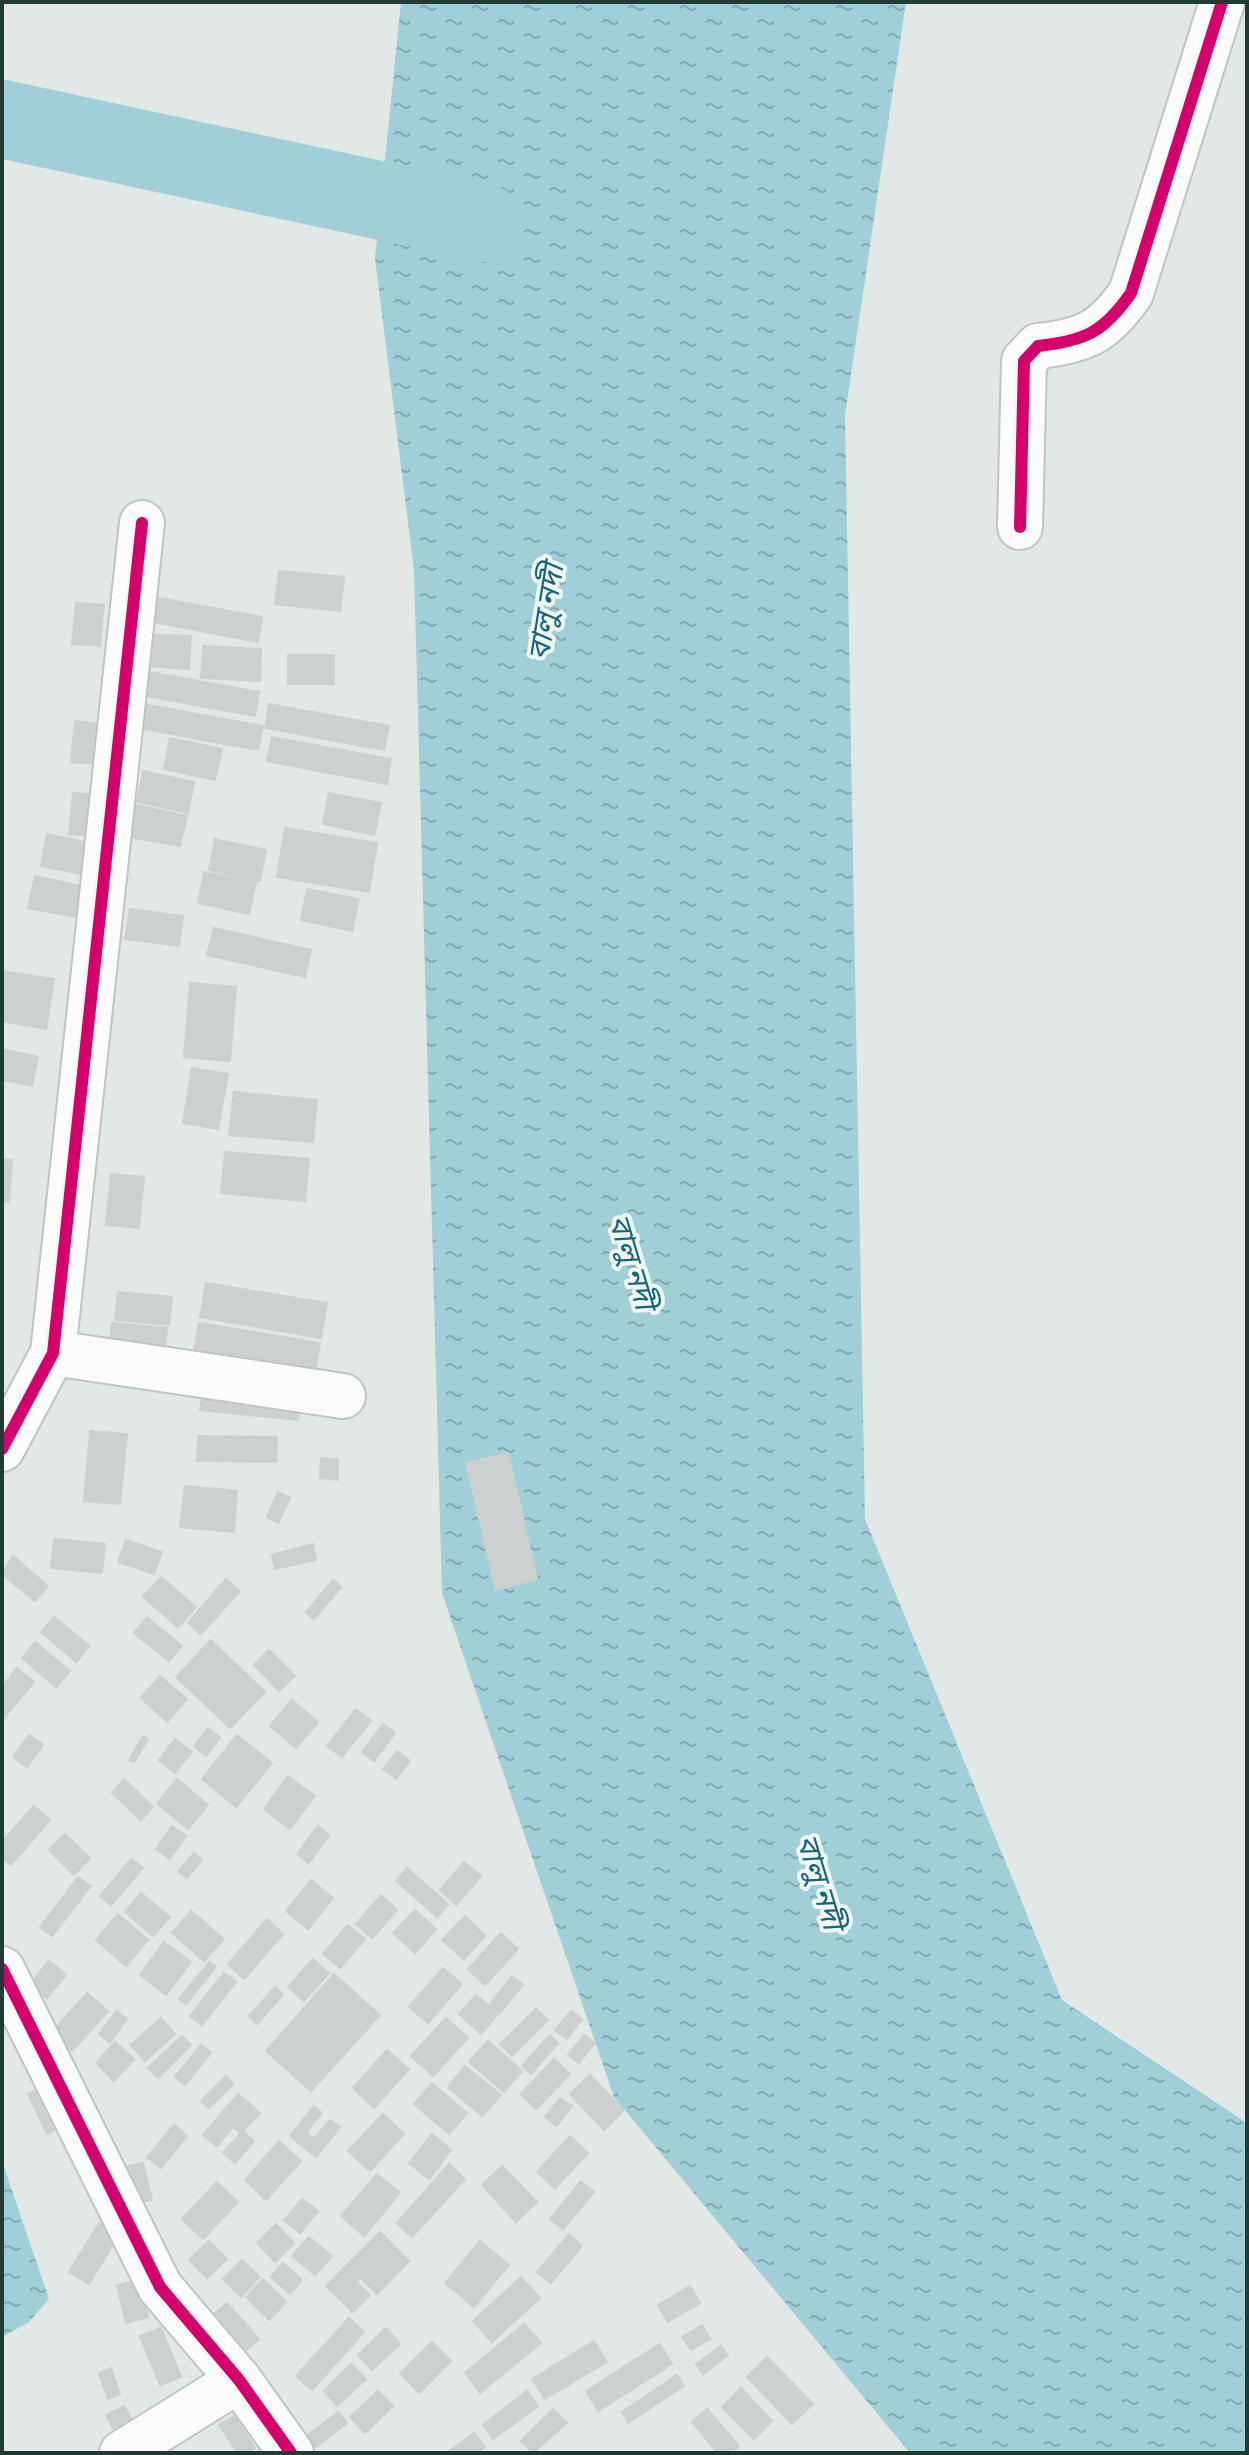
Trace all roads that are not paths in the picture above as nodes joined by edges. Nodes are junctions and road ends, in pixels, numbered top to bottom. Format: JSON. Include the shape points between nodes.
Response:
{"nodes":[{"id":1,"x":1222,"y":2,"type":"edge"},
{"id":2,"x":142,"y":523,"type":"dead end"},
{"id":3,"x":1020,"y":527,"type":"dead end"},
{"id":4,"x":53,"y":1353,"type":"junction"},
{"id":5,"x":343,"y":1396,"type":"dead end"},
{"id":6,"x":2,"y":1449,"type":"edge"},
{"id":7,"x":2,"y":1969,"type":"edge"},
{"id":8,"x":239,"y":2380,"type":"junction"},
{"id":9,"x":122,"y":2453,"type":"edge"},
{"id":10,"x":291,"y":2453,"type":"edge"}],
"edges":[{"from":1,"to":3,"type":"street","via":[[1131,293],[1097,332],[1038,346],[1024,361]]},
{"from":2,"to":4,"type":"street"},
{"from":4,"to":5,"type":"street"},
{"from":4,"to":6,"type":"street"},
{"from":7,"to":8,"type":"street","via":[[160,2287]]},
{"from":8,"to":9,"type":"street"},
{"from":8,"to":10,"type":"street"}]}
